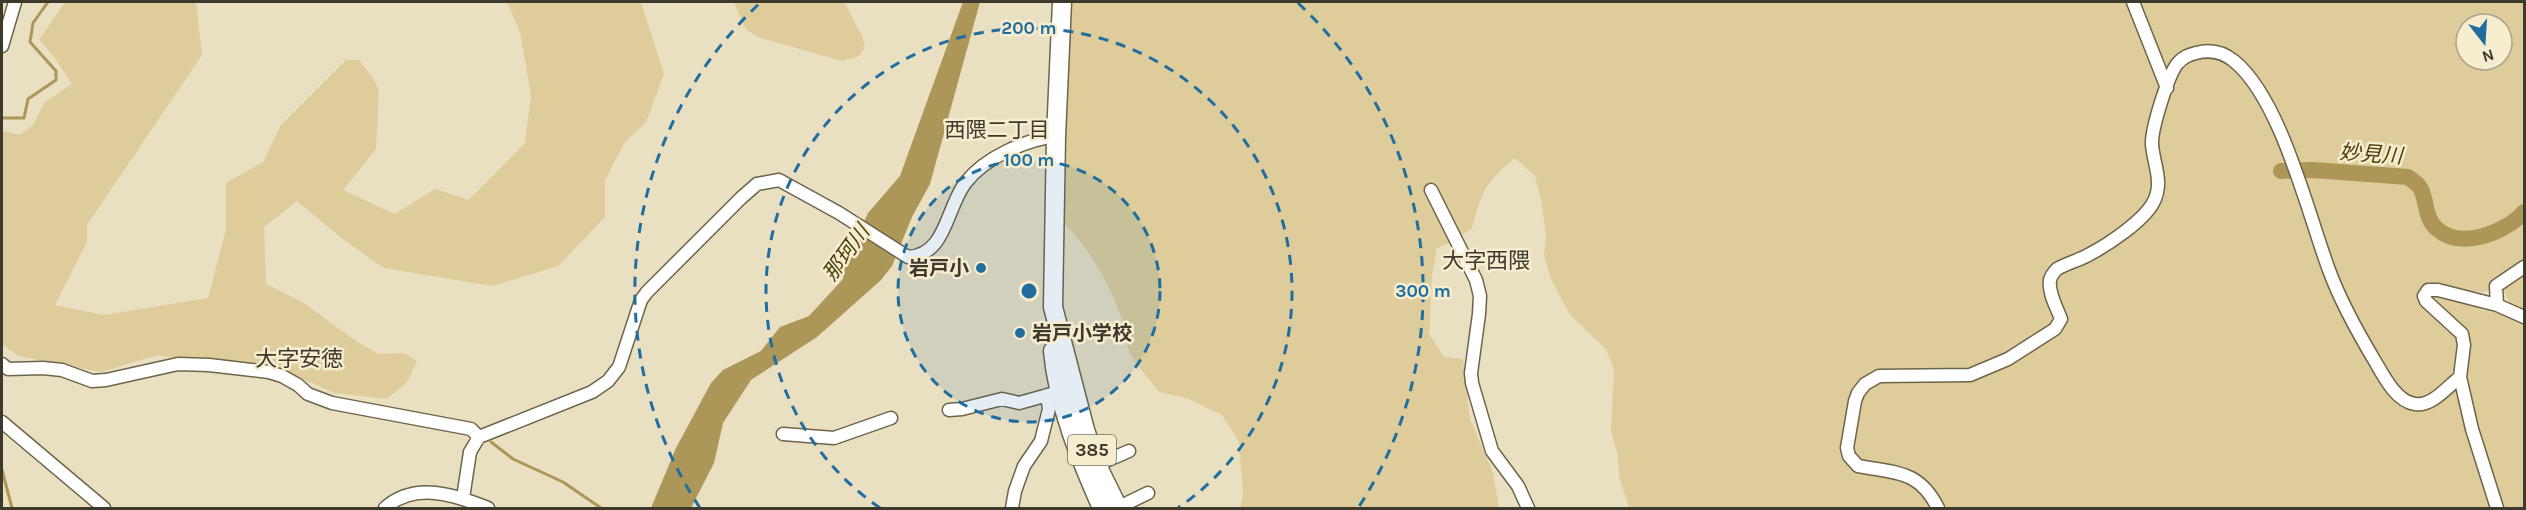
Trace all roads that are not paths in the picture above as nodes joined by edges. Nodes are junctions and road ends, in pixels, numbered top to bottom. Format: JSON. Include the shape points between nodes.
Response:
{"nodes":[{"id":1,"x":15,"y":2,"type":"edge"},
{"id":2,"x":1062,"y":2,"type":"edge"},
{"id":3,"x":2133,"y":2,"type":"edge"},
{"id":4,"x":2,"y":46,"type":"edge"},
{"id":5,"x":2167,"y":88,"type":"junction"},
{"id":6,"x":1056,"y":136,"type":"junction"},
{"id":7,"x":1431,"y":190,"type":"dead end"},
{"id":8,"x":2524,"y":267,"type":"edge"},
{"id":9,"x":2497,"y":305,"type":"junction"},
{"id":10,"x":2524,"y":317,"type":"edge"},
{"id":11,"x":2,"y":364,"type":"edge"},
{"id":12,"x":2460,"y":376,"type":"junction"},
{"id":13,"x":1060,"y":392,"type":"junction"},
{"id":14,"x":949,"y":410,"type":"dead end"},
{"id":15,"x":891,"y":418,"type":"dead end"},
{"id":16,"x":2,"y":422,"type":"edge"},
{"id":17,"x":783,"y":434,"type":"dead end"},
{"id":18,"x":479,"y":437,"type":"junction"},
{"id":19,"x":1129,"y":451,"type":"dead end"},
{"id":20,"x":1097,"y":465,"type":"junction"},
{"id":21,"x":1148,"y":493,"type":"dead end"},
{"id":22,"x":468,"y":503,"type":"edge"},
{"id":23,"x":104,"y":508,"type":"edge"},
{"id":24,"x":384,"y":508,"type":"edge"},
{"id":25,"x":488,"y":508,"type":"edge"},
{"id":26,"x":1012,"y":508,"type":"edge"},
{"id":27,"x":1102,"y":508,"type":"edge"},
{"id":28,"x":1118,"y":508,"type":"edge"},
{"id":29,"x":1528,"y":508,"type":"edge"},
{"id":30,"x":1938,"y":508,"type":"edge"},
{"id":31,"x":2497,"y":508,"type":"edge"}],
"edges":[{"from":1,"to":4,"type":"street"},
{"from":2,"to":6,"type":"highway","number":"385"},
{"from":3,"to":5,"type":"street"},
{"from":5,"to":12,"type":"street","via":[[2183,57],[2214,51],[2236,62],[2250,78],[2279,130],[2340,299],[2382,373],[2397,393],[2414,405],[2432,401]]},
{"from":5,"to":30,"type":"street","via":[[2152,135],[2159,178],[2155,199],[2142,217],[2107,243],[2054,272],[2050,290],[2061,319],[2055,329],[2008,359],[1970,375],[1879,376],[1858,393],[1847,448],[1852,462],[1915,479]]},
{"from":6,"to":13,"type":"highway","number":"385","via":[[1053,307]]},
{"from":6,"to":18,"type":"street","via":[[1004,153],[977,171],[960,193],[933,249],[921,256],[908,257],[779,180],[757,184],[641,300],[619,367],[608,381],[592,392]]},
{"from":7,"to":29,"type":"street","via":[[1476,280],[1480,296],[1471,373],[1489,440],[1498,462],[1518,486]]},
{"from":8,"to":9,"type":"street","via":[[2496,286]]},
{"from":9,"to":10,"type":"street"},
{"from":9,"to":12,"type":"street","via":[[2438,290],[2425,293],[2426,301],[2462,334]]},
{"from":11,"to":18,"type":"street","via":[[8,369],[62,370],[92,381],[178,364],[269,372],[332,403],[471,429]]},
{"from":12,"to":31,"type":"street"},
{"from":13,"to":14,"type":"street","via":[[1019,403],[1002,399]]},
{"from":13,"to":20,"type":"highway","number":"385"},
{"from":13,"to":26,"type":"street","via":[[1049,409],[1041,441],[1024,466]]},
{"from":13,"to":27,"type":"highway","number":"385","via":[[1072,436]]},
{"from":15,"to":17,"type":"street","via":[[834,438]]},
{"from":16,"to":23,"type":"street"},
{"from":18,"to":22,"type":"street","via":[[470,452]]},
{"from":19,"to":20,"type":"street"},
{"from":20,"to":28,"type":"highway","number":"385"},
{"from":21,"to":28,"type":"street"},
{"from":22,"to":24,"type":"street","via":[[441,492],[425,492]]},
{"from":22,"to":25,"type":"street"}]}
